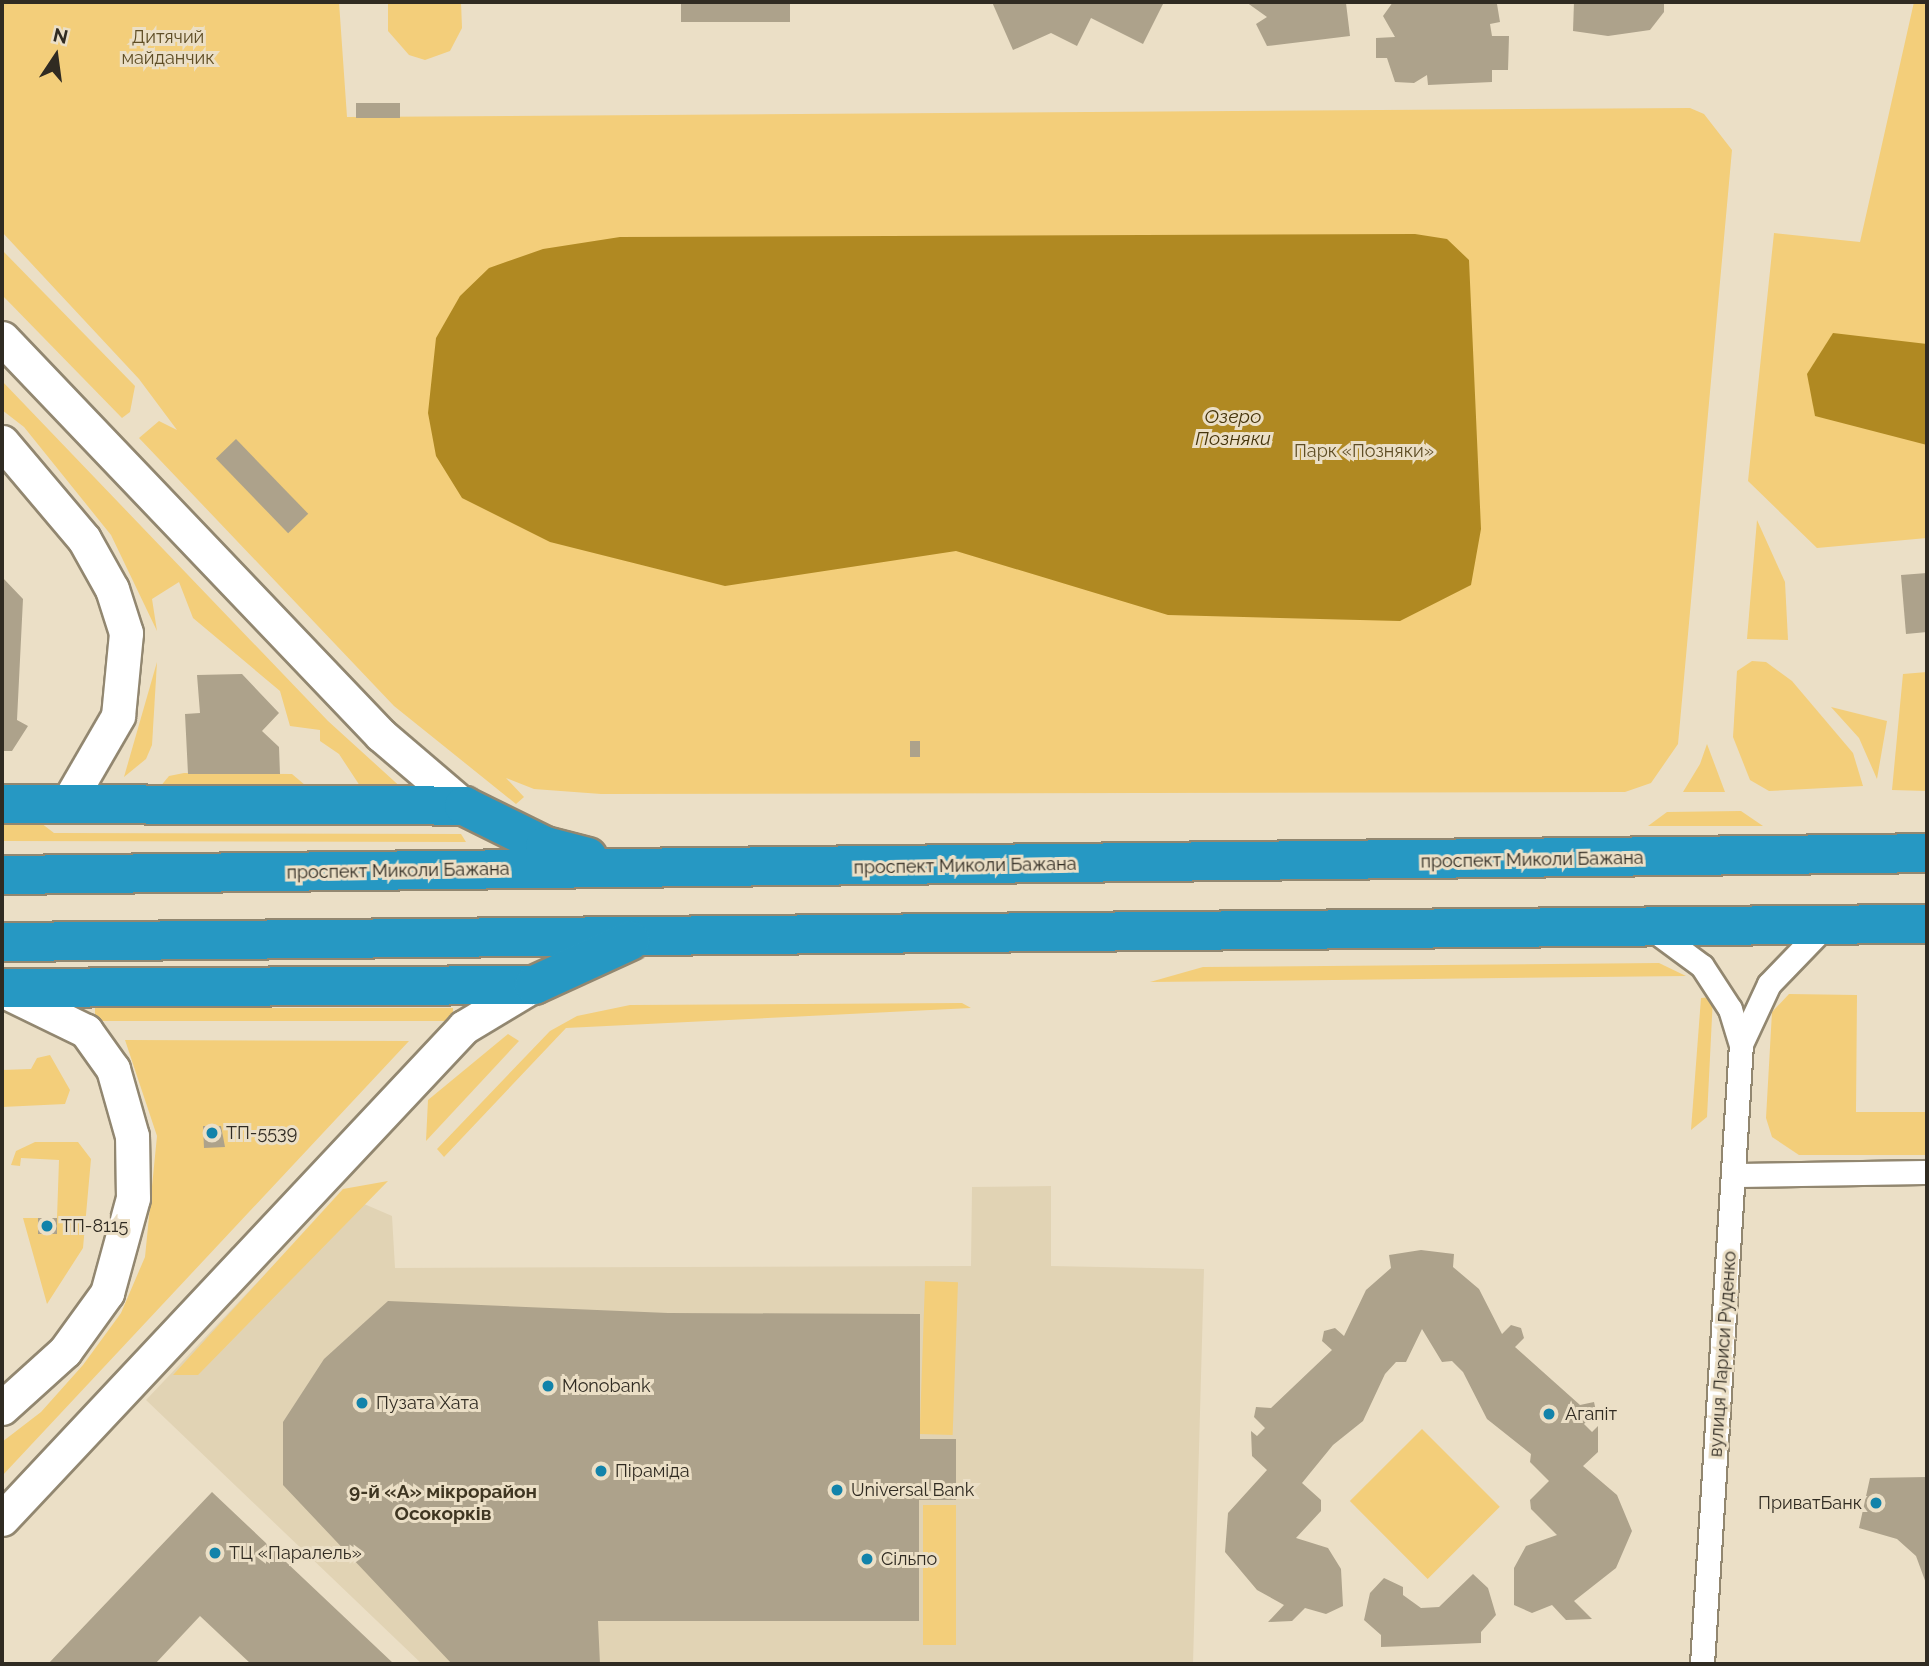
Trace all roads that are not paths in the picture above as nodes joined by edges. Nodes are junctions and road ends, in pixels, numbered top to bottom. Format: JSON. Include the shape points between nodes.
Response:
{"nodes":[{"id":1,"x":2,"y":338,"type":"edge"},
{"id":2,"x":2,"y":442,"type":"edge"},
{"id":3,"x":2,"y":804,"type":"edge"},
{"id":4,"x":67,"y":804,"type":"junction"},
{"id":5,"x":464,"y":806,"type":"junction"},
{"id":6,"x":1927,"y":853,"type":"edge"},
{"id":7,"x":633,"y":869,"type":"junction"},
{"id":8,"x":2,"y":875,"type":"edge"},
{"id":9,"x":1927,"y":924,"type":"edge"},
{"id":10,"x":1826,"y":925,"type":"junction"},
{"id":11,"x":1649,"y":927,"type":"junction"},
{"id":12,"x":642,"y":935,"type":"junction"},
{"id":13,"x":2,"y":942,"type":"edge"},
{"id":14,"x":534,"y":985,"type":"junction"},
{"id":15,"x":2,"y":989,"type":"edge"},
{"id":16,"x":1741,"y":1044,"type":"junction"},
{"id":17,"x":1927,"y":1172,"type":"edge"},
{"id":18,"x":1736,"y":1175,"type":"junction"},
{"id":19,"x":2,"y":1408,"type":"edge"},
{"id":20,"x":2,"y":1519,"type":"edge"},
{"id":21,"x":1702,"y":1664,"type":"edge"}],
"edges":[{"from":1,"to":5,"type":"main road","via":[[381,735]]},
{"from":2,"to":4,"type":"main road","via":[[84,540],[112,589],[126,633],[118,716]]},
{"from":3,"to":4,"type":"highway"},
{"from":4,"to":5,"type":"highway"},
{"from":5,"to":7,"type":"highway","via":[[545,846]]},
{"from":6,"to":7,"type":"highway","name":"проспект Миколи Бажана"},
{"from":7,"to":8,"type":"highway","name":"проспект Миколи Бажана"},
{"from":9,"to":10,"type":"highway"},
{"from":10,"to":11,"type":"highway"},
{"from":10,"to":16,"type":"street","name":"вулиця Лариси Руденко","via":[[1769,984]]},
{"from":11,"to":12,"type":"highway"},
{"from":11,"to":16,"type":"street","name":"вулиця Лариси Руденко","via":[[1702,966],[1730,1009]]},
{"from":12,"to":13,"type":"highway"},
{"from":12,"to":14,"type":"highway"},
{"from":14,"to":15,"type":"highway"},
{"from":14,"to":20,"type":"main road","via":[[464,1027]]},
{"from":15,"to":19,"type":"main road","via":[[86,1031],[113,1069],[132,1136],[133,1198],[107,1293],[65,1351]]},
{"from":16,"to":18,"type":"street","name":"вулиця Лариси Руденко"},
{"from":17,"to":18,"type":"street"},
{"from":18,"to":21,"type":"street","name":"вулиця Лариси Руденко"}]}
